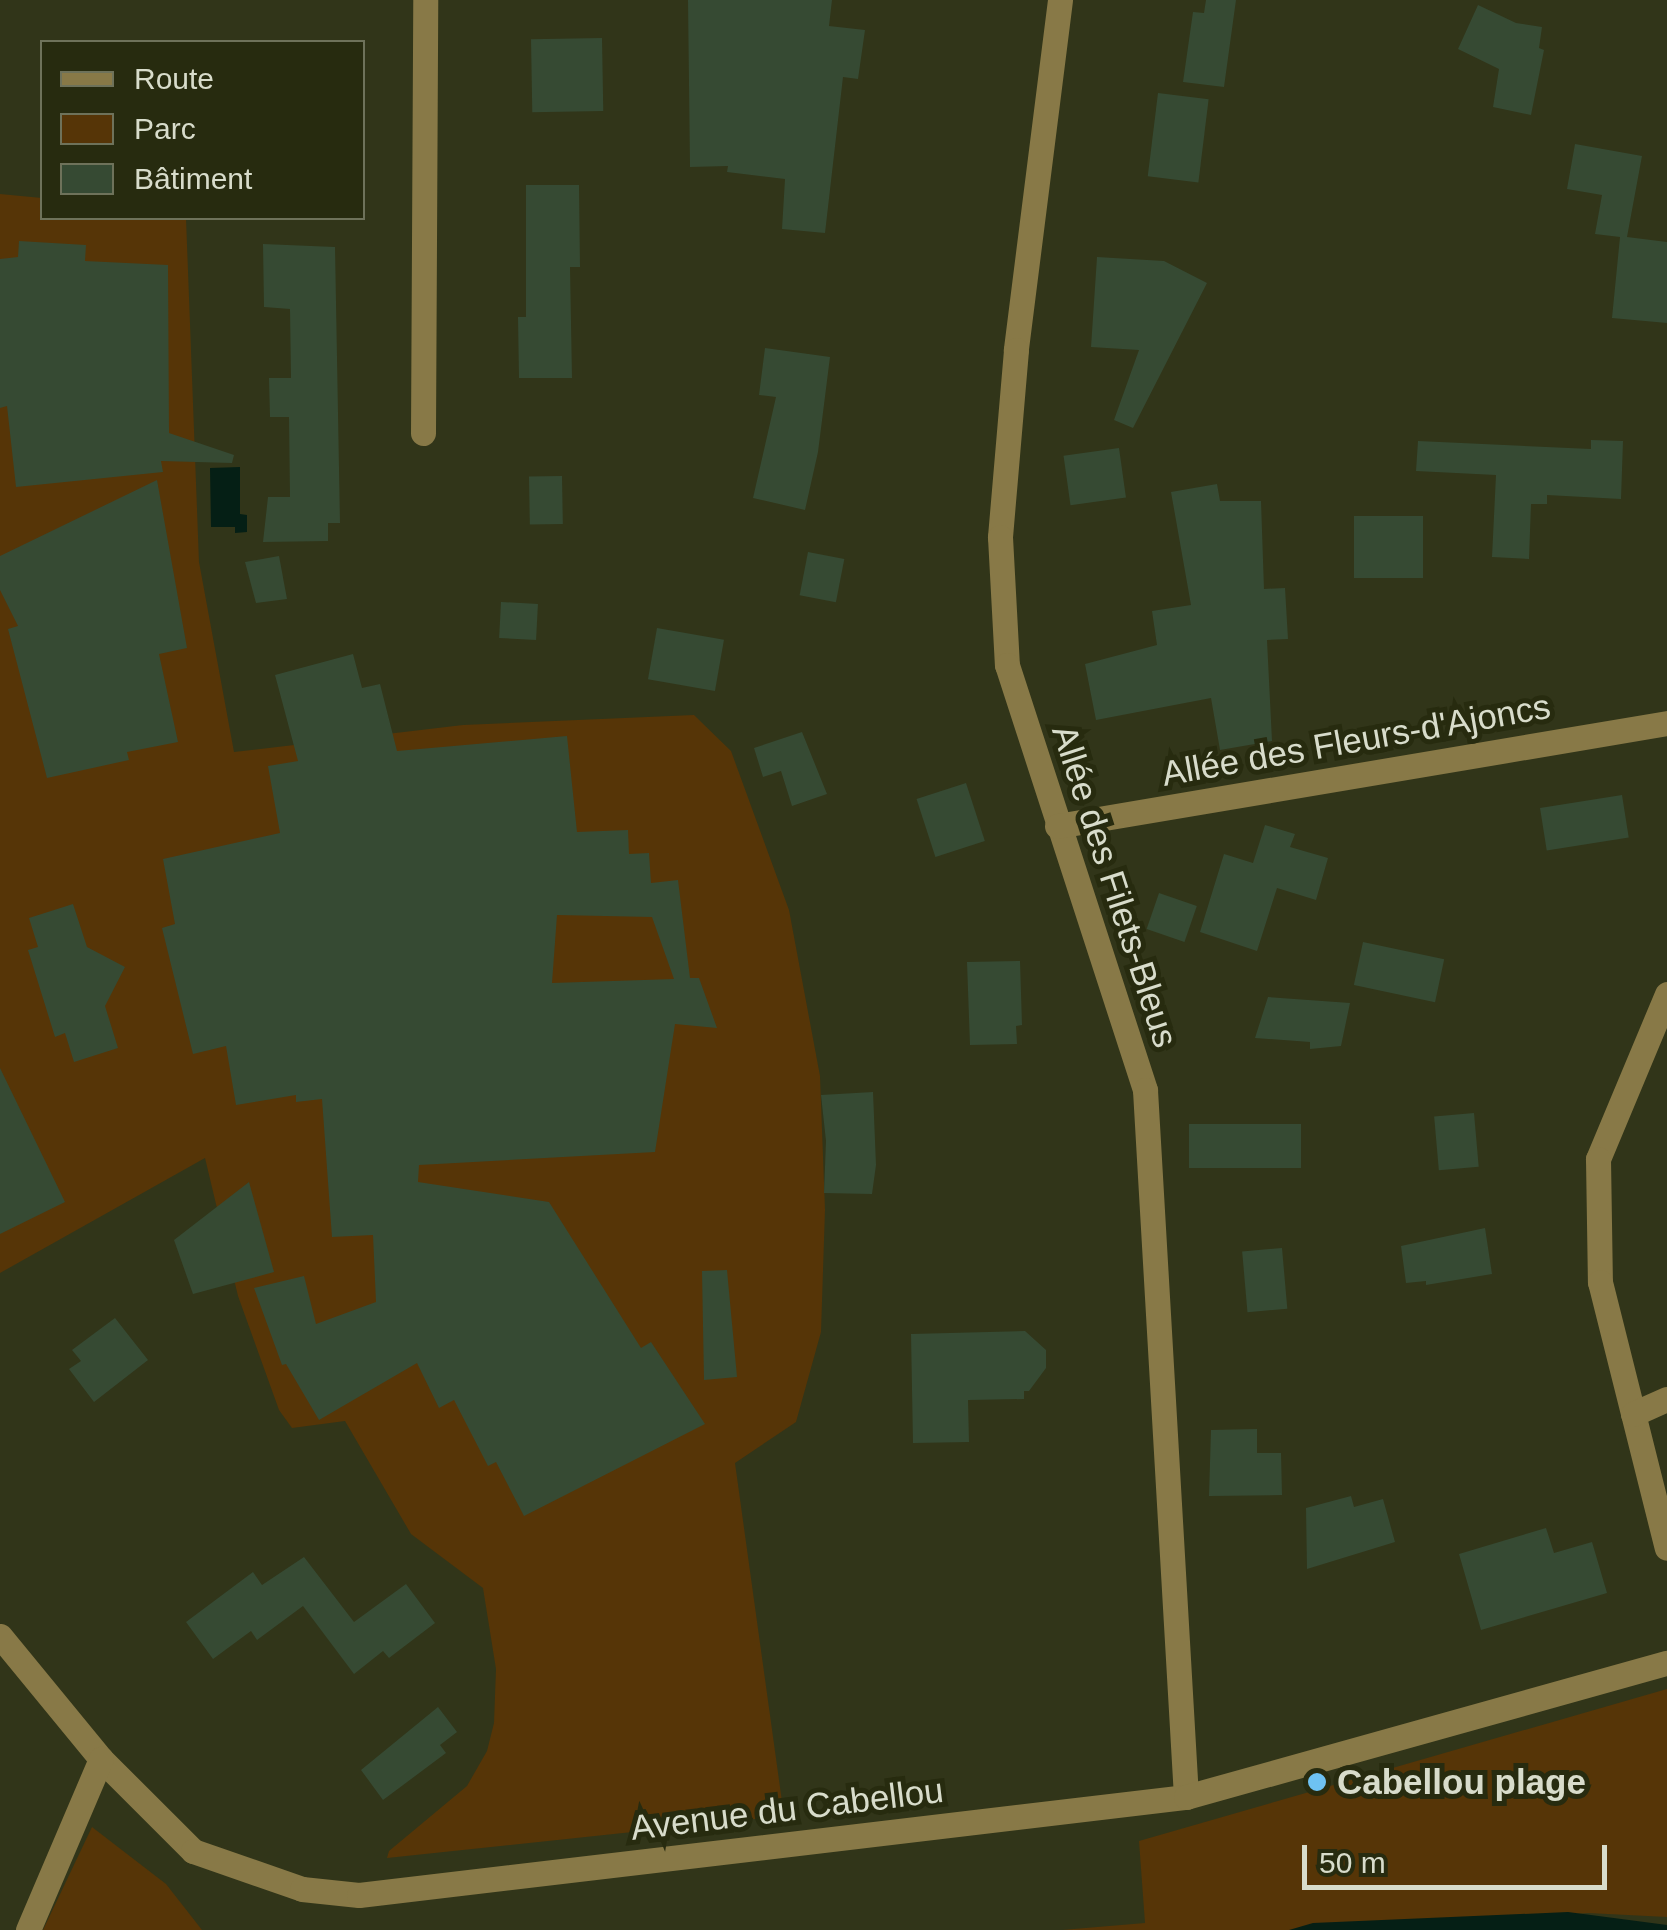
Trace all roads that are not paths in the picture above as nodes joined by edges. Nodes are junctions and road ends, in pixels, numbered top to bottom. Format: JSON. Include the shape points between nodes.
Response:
{"nodes":[{"id":1,"x":424,"y":0,"type":"edge"},
{"id":2,"x":1060,"y":0,"type":"edge"},
{"id":3,"x":423,"y":433,"type":"dead end"},
{"id":4,"x":1667,"y":723,"type":"edge"},
{"id":5,"x":1058,"y":826,"type":"junction"},
{"id":6,"x":1667,"y":994,"type":"edge"},
{"id":7,"x":1667,"y":1399,"type":"edge"},
{"id":8,"x":1633,"y":1414,"type":"junction"},
{"id":9,"x":1667,"y":1548,"type":"edge"},
{"id":10,"x":0,"y":1636,"type":"edge"},
{"id":11,"x":1667,"y":1663,"type":"edge"},
{"id":12,"x":101,"y":1759,"type":"junction"},
{"id":13,"x":1186,"y":1797,"type":"junction"},
{"id":14,"x":28,"y":1930,"type":"edge"}],
"edges":[{"from":1,"to":3,"type":"street"},
{"from":2,"to":5,"type":"street","name":"Allée des Filets-Bleus","via":[[1000,537],[1007,665]]},
{"from":4,"to":5,"type":"street","name":"Allée des Fleurs-d'Ajoncs"},
{"from":5,"to":13,"type":"street","name":"Allée des Filets-Bleus","via":[[1145,1090]]},
{"from":6,"to":8,"type":"street","via":[[1598,1159],[1600,1282]]},
{"from":7,"to":8,"type":"street"},
{"from":8,"to":9,"type":"street"},
{"from":10,"to":12,"type":"street","name":"Avenue du Cabellou"},
{"from":11,"to":13,"type":"street","name":"Avenue du Cabellou"},
{"from":12,"to":13,"type":"street","name":"Avenue du Cabellou","via":[[193,1851],[302,1889],[359,1895]]},
{"from":12,"to":14,"type":"street"}]}
